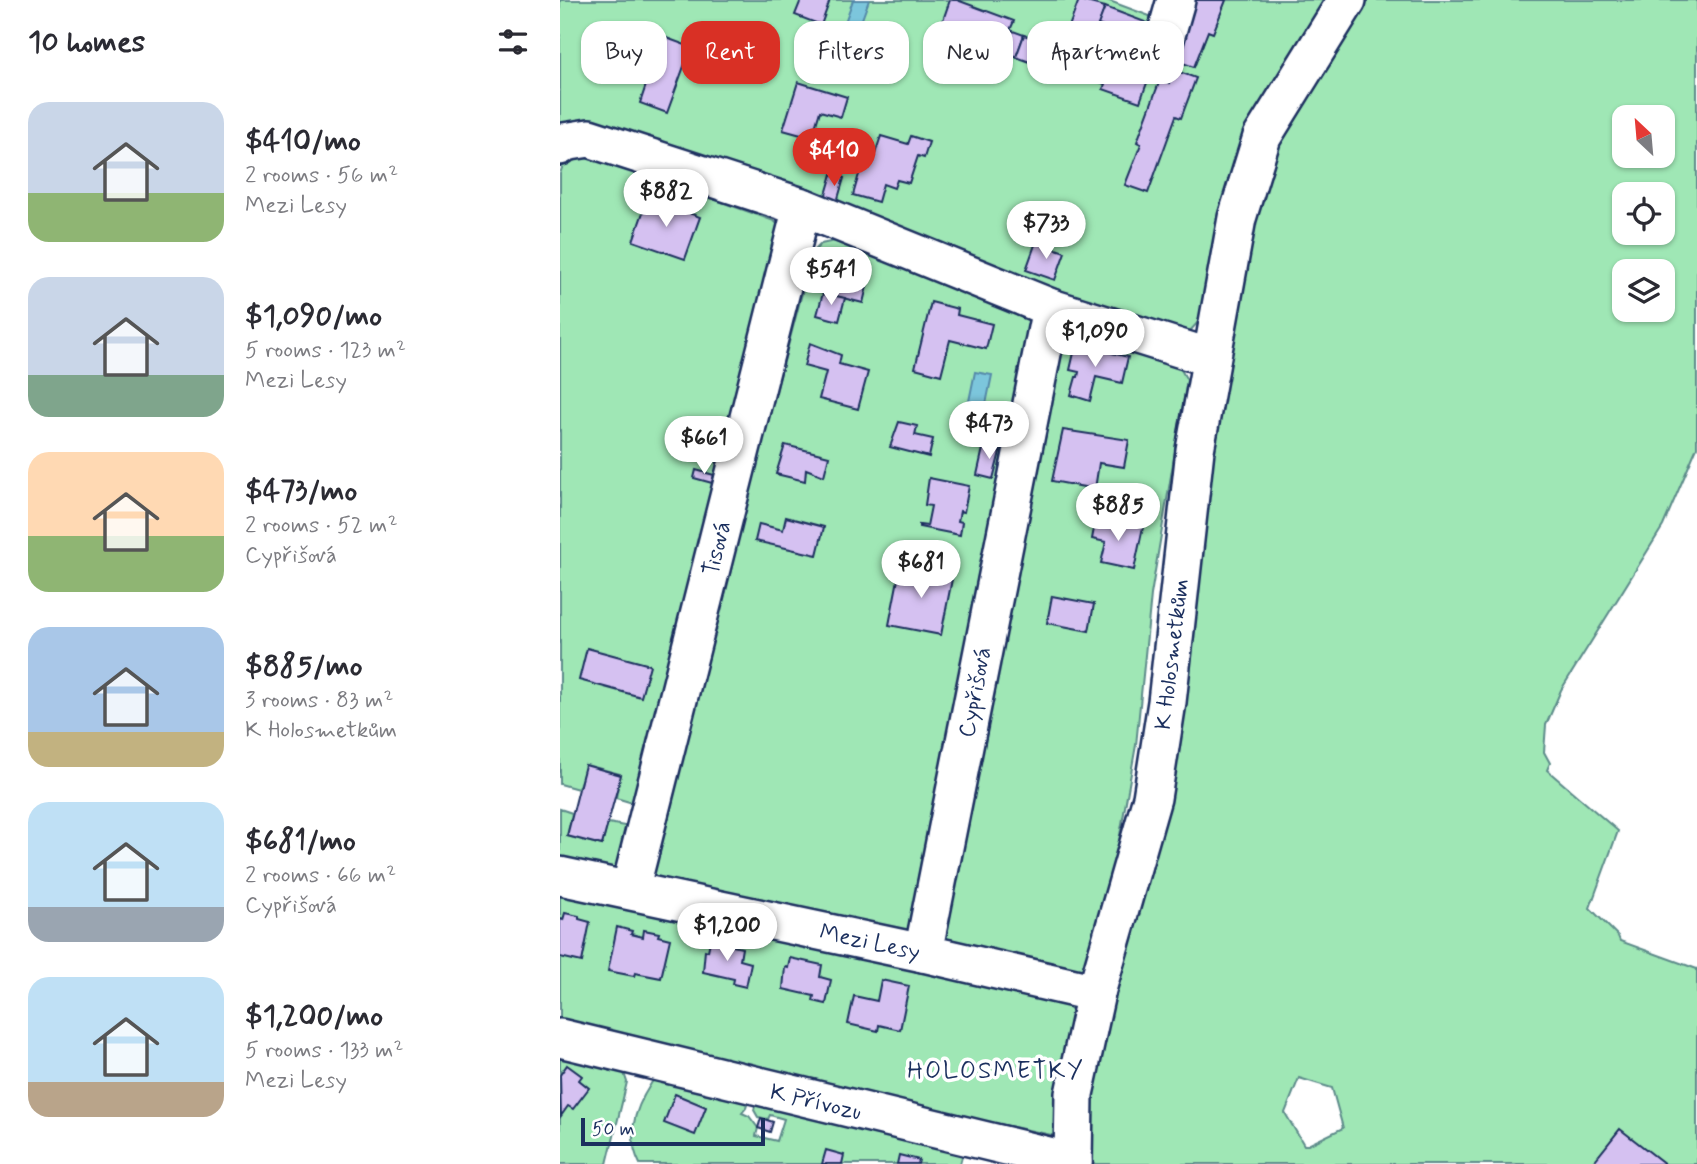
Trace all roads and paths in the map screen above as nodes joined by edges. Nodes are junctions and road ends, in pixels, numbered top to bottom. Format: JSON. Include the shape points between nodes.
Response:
{"nodes":[{"id":1,"x":1347,"y":0,"type":"edge"},
{"id":2,"x":1170,"y":2,"type":"edge"},
{"id":3,"x":1166,"y":21,"type":"edge"},
{"id":4,"x":560,"y":146,"type":"edge"},
{"id":5,"x":802,"y":206,"type":"junction"},
{"id":6,"x":1051,"y":308,"type":"junction"},
{"id":7,"x":1211,"y":358,"type":"junction"},
{"id":8,"x":560,"y":876,"type":"edge"},
{"id":9,"x":630,"y":890,"type":"junction"},
{"id":10,"x":923,"y":953,"type":"junction"},
{"id":11,"x":1097,"y":993,"type":"junction"},
{"id":12,"x":560,"y":1038,"type":"edge"},
{"id":13,"x":1000,"y":1156,"type":"edge"},
{"id":14,"x":1073,"y":1163,"type":"edge"}],
"edges":[{"from":1,"to":7,"type":"street","name":"K Holosmetkům","via":[[1262,137],[1237,218]]},
{"from":2,"to":3,"type":"street"},
{"from":4,"to":5,"type":"street","via":[[589,138]]},
{"from":5,"to":6,"type":"street"},
{"from":5,"to":9,"type":"street","name":"Tisová"},
{"from":6,"to":7,"type":"street"},
{"from":6,"to":10,"type":"street","name":"Cypřišová"},
{"from":7,"to":11,"type":"street","name":"K Holosmetkům","via":[[1195,450],[1152,798]]},
{"from":8,"to":9,"type":"street","name":"Mezi Lesy"},
{"from":9,"to":10,"type":"street","name":"Mezi Lesy"},
{"from":10,"to":11,"type":"street","name":"Mezi Lesy"},
{"from":11,"to":14,"type":"street","name":"K Holosmetkům","via":[[1074,1094]]},
{"from":12,"to":13,"type":"street","name":"K Přívozu"},
{"from":13,"to":14,"type":"street","name":"K Přívozu"}]}
